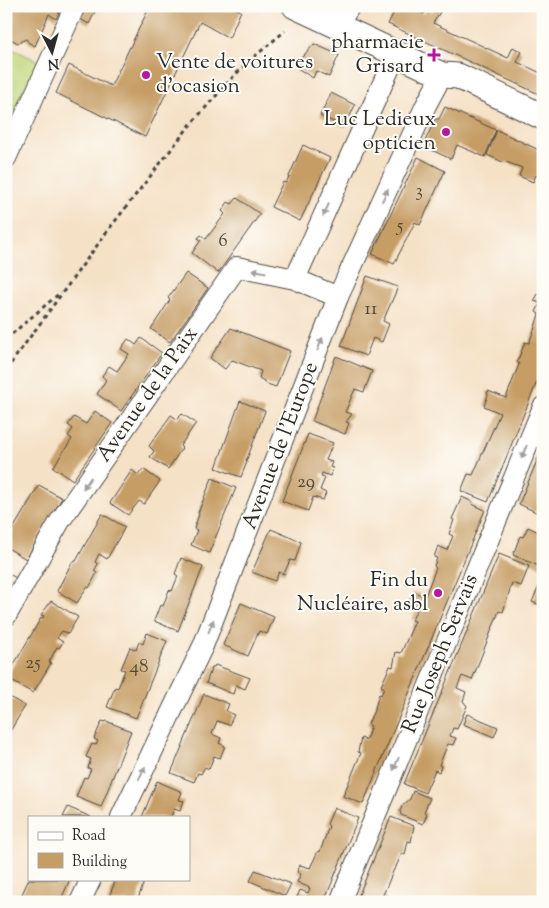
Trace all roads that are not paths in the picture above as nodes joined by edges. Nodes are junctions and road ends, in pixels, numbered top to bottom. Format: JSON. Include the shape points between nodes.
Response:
{"nodes":[{"id":1,"x":75,"y":6,"type":"edge"},
{"id":2,"x":295,"y":6,"type":"edge"},
{"id":3,"x":344,"y":16,"type":"edge"},
{"id":4,"x":396,"y":54,"type":"junction"},
{"id":5,"x":442,"y":75,"type":"junction"},
{"id":6,"x":543,"y":117,"type":"edge"},
{"id":7,"x":543,"y":134,"type":"edge"},
{"id":8,"x":6,"y":158,"type":"edge"},
{"id":9,"x":294,"y":279,"type":"junction"},
{"id":10,"x":338,"y":297,"type":"junction"},
{"id":11,"x":543,"y":407,"type":"edge"},
{"id":12,"x":6,"y":616,"type":"edge"},
{"id":13,"x":121,"y":816,"type":"edge"},
{"id":14,"x":91,"y":880,"type":"edge"},
{"id":15,"x":80,"y":902,"type":"edge"},
{"id":16,"x":340,"y":902,"type":"edge"}],
"edges":[{"from":1,"to":8,"type":"street"},
{"from":2,"to":3,"type":"main road"},
{"from":3,"to":4,"type":"main road"},
{"from":4,"to":5,"type":"main road"},
{"from":4,"to":9,"type":"street","one_way":true},
{"from":5,"to":6,"type":"main road","via":[[458,76]]},
{"from":5,"to":7,"type":"main road","via":[[453,91]]},
{"from":10,"to":5,"type":"street","name":"Avenue de l'Europe","one_way":true},
{"from":9,"to":10,"type":"street","name":"Avenue de la Paix"},
{"from":9,"to":12,"type":"street","name":"Avenue de la Paix","one_way":true,"via":[[237,267],[60,521]]},
{"from":13,"to":10,"type":"street","name":"Avenue de l'Europe","one_way":true,"via":[[203,646]]},
{"from":11,"to":16,"type":"street","name":"Rue Joseph Servais","one_way":true},
{"from":14,"to":15,"type":"street"}]}
